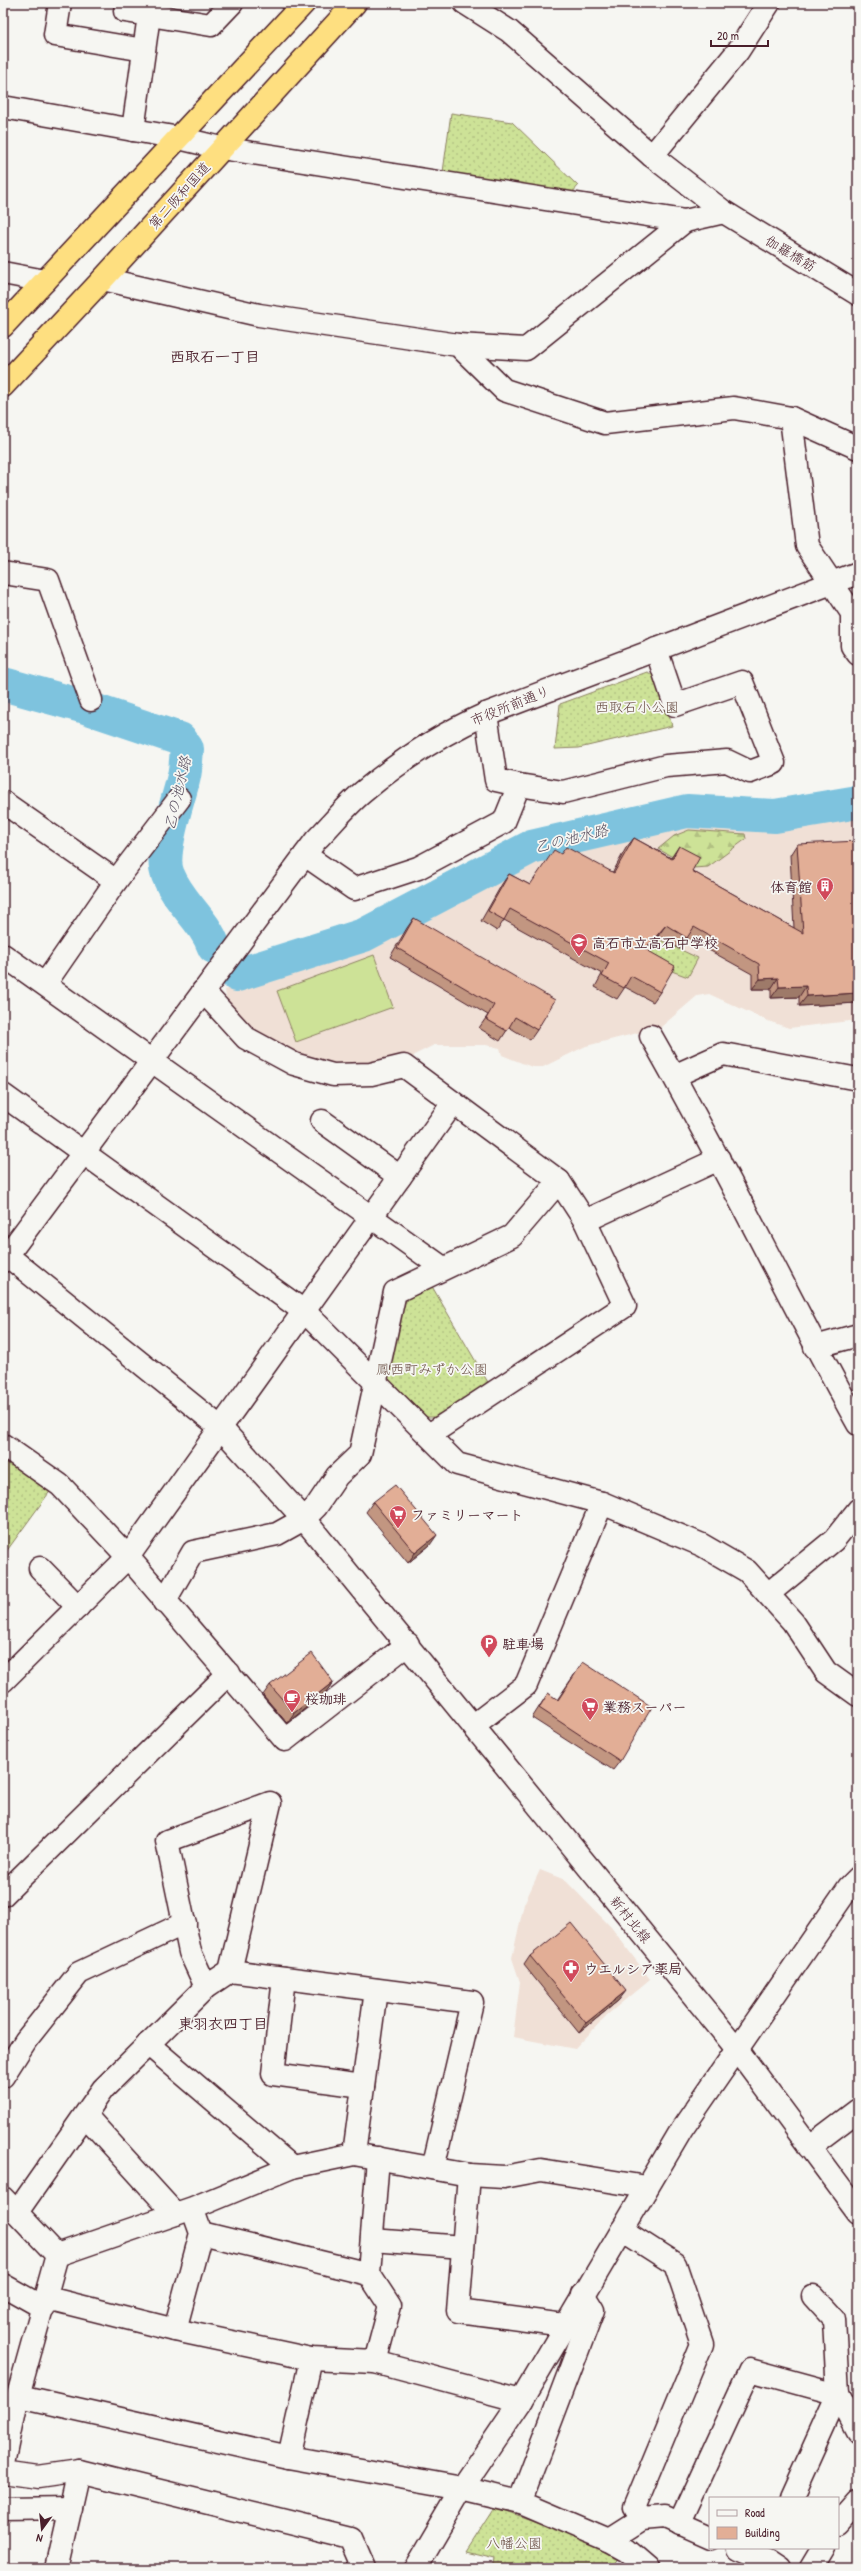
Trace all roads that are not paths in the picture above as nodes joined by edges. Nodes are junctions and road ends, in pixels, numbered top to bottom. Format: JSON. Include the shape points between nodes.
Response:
{"nodes":[{"id":1,"x":60,"y":3,"type":"edge"},
{"id":2,"x":232,"y":3,"type":"edge"},
{"id":3,"x":304,"y":3,"type":"edge"},
{"id":4,"x":355,"y":3,"type":"edge"},
{"id":5,"x":465,"y":3,"type":"edge"},
{"id":6,"x":769,"y":3,"type":"edge"},
{"id":7,"x":125,"y":11,"type":"dead end"},
{"id":8,"x":149,"y":15,"type":"junction"},
{"id":9,"x":144,"y":50,"type":"junction"},
{"id":10,"x":3,"y":107,"type":"edge"},
{"id":11,"x":133,"y":130,"type":"junction"},
{"id":12,"x":179,"y":138,"type":"junction"},
{"id":13,"x":221,"y":148,"type":"junction"},
{"id":14,"x":652,"y":156,"type":"junction"},
{"id":15,"x":724,"y":212,"type":"junction"},
{"id":16,"x":685,"y":221,"type":"junction"},
{"id":17,"x":3,"y":272,"type":"edge"},
{"id":18,"x":103,"y":279,"type":"junction"},
{"id":19,"x":45,"y":281,"type":"junction"},
{"id":20,"x":858,"y":294,"type":"edge"},
{"id":21,"x":3,"y":326,"type":"edge"},
{"id":22,"x":458,"y":345,"type":"junction"},
{"id":23,"x":3,"y":386,"type":"edge"},
{"id":24,"x":791,"y":418,"type":"junction"},
{"id":25,"x":858,"y":448,"type":"edge"},
{"id":26,"x":3,"y":573,"type":"edge"},
{"id":27,"x":858,"y":573,"type":"edge"},
{"id":28,"x":832,"y":583,"type":"junction"},
{"id":29,"x":656,"y":649,"type":"junction"},
{"id":30,"x":858,"y":654,"type":"edge"},
{"id":31,"x":91,"y":700,"type":"dead end"},
{"id":32,"x":486,"y":714,"type":"junction"},
{"id":33,"x":519,"y":785,"type":"junction"},
{"id":34,"x":179,"y":799,"type":"dead end"},
{"id":35,"x":3,"y":802,"type":"edge"},
{"id":36,"x":305,"y":855,"type":"junction"},
{"id":37,"x":116,"y":881,"type":"junction"},
{"id":38,"x":3,"y":955,"type":"edge"},
{"id":39,"x":45,"y":984,"type":"junction"},
{"id":40,"x":203,"y":991,"type":"junction"},
{"id":41,"x":651,"y":1036,"type":"dead end"},
{"id":42,"x":152,"y":1062,"type":"junction"},
{"id":43,"x":674,"y":1076,"type":"junction"},
{"id":44,"x":858,"y":1079,"type":"edge"},
{"id":45,"x":3,"y":1095,"type":"edge"},
{"id":46,"x":453,"y":1103,"type":"junction"},
{"id":47,"x":322,"y":1121,"type":"dead end"},
{"id":48,"x":82,"y":1152,"type":"junction"},
{"id":49,"x":719,"y":1159,"type":"junction"},
{"id":50,"x":400,"y":1177,"type":"junction"},
{"id":51,"x":559,"y":1181,"type":"junction"},
{"id":52,"x":372,"y":1218,"type":"junction"},
{"id":53,"x":585,"y":1221,"type":"junction"},
{"id":54,"x":4,"y":1256,"type":"edge"},
{"id":55,"x":443,"y":1268,"type":"junction"},
{"id":56,"x":305,"y":1312,"type":"junction"},
{"id":57,"x":858,"y":1335,"type":"edge"},
{"id":58,"x":815,"y":1347,"type":"junction"},
{"id":59,"x":377,"y":1383,"type":"junction"},
{"id":60,"x":858,"y":1424,"type":"edge"},
{"id":61,"x":221,"y":1428,"type":"junction"},
{"id":62,"x":429,"y":1436,"type":"junction"},
{"id":63,"x":3,"y":1445,"type":"edge"},
{"id":64,"x":602,"y":1503,"type":"junction"},
{"id":65,"x":858,"y":1510,"type":"edge"},
{"id":66,"x":304,"y":1519,"type":"junction"},
{"id":67,"x":128,"y":1557,"type":"junction"},
{"id":68,"x":40,"y":1568,"type":"dead end"},
{"id":69,"x":768,"y":1594,"type":"junction"},
{"id":70,"x":164,"y":1602,"type":"junction"},
{"id":71,"x":78,"y":1607,"type":"junction"},
{"id":72,"x":410,"y":1647,"type":"junction"},
{"id":73,"x":229,"y":1673,"type":"junction"},
{"id":74,"x":3,"y":1681,"type":"edge"},
{"id":75,"x":858,"y":1695,"type":"edge"},
{"id":76,"x":474,"y":1725,"type":"junction"},
{"id":77,"x":858,"y":1878,"type":"edge"},
{"id":78,"x":5,"y":1888,"type":"edge"},
{"id":79,"x":185,"y":1923,"type":"junction"},
{"id":80,"x":230,"y":1971,"type":"junction"},
{"id":81,"x":284,"y":1978,"type":"junction"},
{"id":82,"x":206,"y":1986,"type":"junction"},
{"id":83,"x":376,"y":1990,"type":"junction"},
{"id":84,"x":148,"y":2044,"type":"junction"},
{"id":85,"x":737,"y":2049,"type":"junction"},
{"id":86,"x":3,"y":2076,"type":"edge"},
{"id":87,"x":363,"y":2086,"type":"junction"},
{"id":88,"x":858,"y":2110,"type":"edge"},
{"id":89,"x":86,"y":2116,"type":"junction"},
{"id":90,"x":809,"y":2146,"type":"junction"},
{"id":91,"x":354,"y":2154,"type":"junction"},
{"id":92,"x":378,"y":2158,"type":"junction"},
{"id":93,"x":292,"y":2167,"type":"junction"},
{"id":94,"x":433,"y":2168,"type":"junction"},
{"id":95,"x":469,"y":2175,"type":"junction"},
{"id":96,"x":646,"y":2187,"type":"junction"},
{"id":97,"x":10,"y":2205,"type":"edge"},
{"id":98,"x":184,"y":2211,"type":"junction"},
{"id":99,"x":858,"y":2212,"type":"edge"},
{"id":100,"x":622,"y":2230,"type":"junction"},
{"id":101,"x":201,"y":2233,"type":"junction"},
{"id":102,"x":372,"y":2240,"type":"junction"},
{"id":103,"x":463,"y":2247,"type":"junction"},
{"id":104,"x":57,"y":2255,"type":"junction"},
{"id":105,"x":369,"y":2274,"type":"junction"},
{"id":106,"x":3,"y":2285,"type":"edge"},
{"id":107,"x":583,"y":2294,"type":"junction"},
{"id":108,"x":813,"y":2296,"type":"dead end"},
{"id":109,"x":45,"y":2303,"type":"junction"},
{"id":110,"x":564,"y":2325,"type":"junction"},
{"id":111,"x":175,"y":2330,"type":"junction"},
{"id":112,"x":311,"y":2359,"type":"junction"},
{"id":113,"x":375,"y":2362,"type":"junction"},
{"id":114,"x":838,"y":2394,"type":"junction"},
{"id":115,"x":521,"y":2401,"type":"junction"},
{"id":116,"x":12,"y":2403,"type":"edge"},
{"id":117,"x":858,"y":2432,"type":"edge"},
{"id":118,"x":289,"y":2457,"type":"junction"},
{"id":119,"x":3,"y":2464,"type":"edge"},
{"id":120,"x":79,"y":2471,"type":"junction"},
{"id":121,"x":3,"y":2472,"type":"edge"},
{"id":122,"x":462,"y":2488,"type":"junction"},
{"id":123,"x":790,"y":2497,"type":"edge"},
{"id":124,"x":858,"y":2501,"type":"edge"},
{"id":125,"x":520,"y":2502,"type":"junction"},
{"id":126,"x":71,"y":2508,"type":"junction"},
{"id":127,"x":3,"y":2509,"type":"edge"},
{"id":128,"x":642,"y":2519,"type":"junction"},
{"id":129,"x":839,"y":2523,"type":"edge"},
{"id":130,"x":679,"y":2524,"type":"junction"},
{"id":131,"x":709,"y":2537,"type":"edge"},
{"id":132,"x":741,"y":2549,"type":"edge"},
{"id":133,"x":822,"y":2549,"type":"edge"},
{"id":134,"x":619,"y":2553,"type":"edge"},
{"id":135,"x":770,"y":2558,"type":"edge"},
{"id":136,"x":57,"y":2568,"type":"edge"},
{"id":137,"x":364,"y":2568,"type":"edge"},
{"id":138,"x":415,"y":2568,"type":"edge"},
{"id":139,"x":648,"y":2568,"type":"edge"},
{"id":140,"x":810,"y":2568,"type":"edge"}],
"edges":[{"from":1,"to":9,"type":"street","via":[[55,35]]},
{"from":2,"to":8,"type":"street","via":[[211,25]]},
{"from":3,"to":12,"type":"highway"},
{"from":4,"to":13,"type":"highway","name":"第二阪和国道"},
{"from":5,"to":14,"type":"street","name":"伽羅橋筋","via":[[509,31]]},
{"from":6,"to":14,"type":"street","via":[[738,51]]},
{"from":7,"to":8,"type":"street"},
{"from":8,"to":9,"type":"street"},
{"from":9,"to":11,"type":"street"},
{"from":10,"to":11,"type":"street"},
{"from":11,"to":12,"type":"street"},
{"from":12,"to":13,"type":"street"},
{"from":12,"to":19,"type":"highway"},
{"from":13,"to":16,"type":"street"},
{"from":13,"to":18,"type":"highway","name":"第二阪和国道"},
{"from":14,"to":15,"type":"street","name":"伽羅橋筋"},
{"from":15,"to":16,"type":"street"},
{"from":15,"to":20,"type":"street","name":"伽羅橋筋"},
{"from":16,"to":22,"type":"street","via":[[526,349]]},
{"from":17,"to":19,"type":"street"},
{"from":18,"to":22,"type":"street","via":[[259,314]]},
{"from":18,"to":23,"type":"highway","name":"第二阪和国道"},
{"from":19,"to":21,"type":"highway"},
{"from":22,"to":24,"type":"street","via":[[504,390],[605,423],[734,408]]},
{"from":24,"to":25,"type":"street"},
{"from":24,"to":28,"type":"street","via":[[807,546]]},
{"from":26,"to":31,"type":"street","via":[[48,580]]},
{"from":27,"to":28,"type":"street","name":"市役所前通り"},
{"from":28,"to":29,"type":"street","name":"市役所前通り"},
{"from":28,"to":30,"type":"street","via":[[852,613],[852,646]]},
{"from":29,"to":32,"type":"street","name":"市役所前通り"},
{"from":29,"to":33,"type":"street","via":[[675,705],[742,682],[774,763],[750,772],[727,761],[666,766],[563,792]]},
{"from":32,"to":33,"type":"street","via":[[496,780]]},
{"from":32,"to":36,"type":"street","name":"市役所前通り","via":[[450,730],[362,792]]},
{"from":33,"to":36,"type":"street","via":[[504,822],[418,868],[354,889]]},
{"from":34,"to":37,"type":"street"},
{"from":35,"to":37,"type":"street"},
{"from":36,"to":40,"type":"street","name":"市役所前通り"},
{"from":37,"to":39,"type":"street"},
{"from":38,"to":39,"type":"street"},
{"from":39,"to":42,"type":"street"},
{"from":40,"to":42,"type":"street","name":"市役所前通り"},
{"from":40,"to":46,"type":"street","via":[[246,1038],[294,1064],[333,1076],[371,1074],[404,1066]]},
{"from":41,"to":43,"type":"street"},
{"from":42,"to":48,"type":"street","name":"市役所前通り"},
{"from":42,"to":52,"type":"street"},
{"from":43,"to":44,"type":"street","via":[[723,1054]]},
{"from":43,"to":49,"type":"street"},
{"from":45,"to":48,"type":"street"},
{"from":46,"to":50,"type":"street"},
{"from":46,"to":51,"type":"street"},
{"from":47,"to":50,"type":"street"},
{"from":48,"to":54,"type":"street","name":"市役所前通り"},
{"from":48,"to":56,"type":"street"},
{"from":49,"to":53,"type":"street"},
{"from":49,"to":58,"type":"street"},
{"from":50,"to":52,"type":"street"},
{"from":51,"to":53,"type":"street"},
{"from":51,"to":55,"type":"street","via":[[512,1236]]},
{"from":52,"to":55,"type":"street"},
{"from":52,"to":56,"type":"street"},
{"from":53,"to":62,"type":"street","via":[[625,1306]]},
{"from":54,"to":61,"type":"street","name":"新村北線"},
{"from":55,"to":59,"type":"street","via":[[396,1292]]},
{"from":56,"to":59,"type":"street"},
{"from":56,"to":61,"type":"street"},
{"from":57,"to":58,"type":"street"},
{"from":58,"to":60,"type":"street"},
{"from":59,"to":62,"type":"street"},
{"from":59,"to":66,"type":"street","via":[[360,1454],[337,1476],[316,1507]]},
{"from":61,"to":66,"type":"street","name":"新村北線"},
{"from":61,"to":67,"type":"street"},
{"from":62,"to":64,"type":"street","via":[[457,1464]]},
{"from":63,"to":67,"type":"street","via":[[60,1485]]},
{"from":64,"to":69,"type":"street","via":[[702,1545],[747,1572]]},
{"from":64,"to":76,"type":"street","via":[[526,1685]]},
{"from":65,"to":69,"type":"street","via":[[834,1540]]},
{"from":66,"to":70,"type":"street","via":[[277,1534],[194,1552]]},
{"from":66,"to":72,"type":"street","name":"新村北線"},
{"from":67,"to":70,"type":"street"},
{"from":67,"to":71,"type":"street"},
{"from":68,"to":71,"type":"street"},
{"from":69,"to":75,"type":"street","via":[[792,1622],[826,1672]]},
{"from":70,"to":73,"type":"street"},
{"from":71,"to":74,"type":"street"},
{"from":72,"to":73,"type":"street","via":[[285,1740]]},
{"from":72,"to":76,"type":"street","name":"新村北線"},
{"from":73,"to":78,"type":"street"},
{"from":76,"to":85,"type":"street","name":"新村北線"},
{"from":77,"to":85,"type":"street","via":[[823,1923]]},
{"from":79,"to":80,"type":"street","via":[[167,1841],[270,1803]]},
{"from":79,"to":82,"type":"street","via":[[190,1952]]},
{"from":79,"to":86,"type":"street","via":[[79,1973],[26,2040]]},
{"from":80,"to":81,"type":"street"},
{"from":80,"to":82,"type":"street"},
{"from":81,"to":83,"type":"street"},
{"from":81,"to":87,"type":"street","via":[[273,2074]]},
{"from":82,"to":84,"type":"street"},
{"from":83,"to":87,"type":"street"},
{"from":83,"to":94,"type":"street","via":[[472,2002]]},
{"from":84,"to":89,"type":"street","via":[[103,2089]]},
{"from":84,"to":93,"type":"street"},
{"from":85,"to":90,"type":"street","name":"新村北線"},
{"from":85,"to":96,"type":"street","via":[[682,2128]]},
{"from":87,"to":91,"type":"street"},
{"from":88,"to":90,"type":"street"},
{"from":89,"to":97,"type":"street"},
{"from":89,"to":98,"type":"street"},
{"from":90,"to":99,"type":"street","name":"新村北線"},
{"from":91,"to":92,"type":"street"},
{"from":91,"to":93,"type":"street"},
{"from":92,"to":94,"type":"street"},
{"from":92,"to":102,"type":"street"},
{"from":93,"to":98,"type":"street"},
{"from":94,"to":95,"type":"street"},
{"from":95,"to":96,"type":"street","via":[[504,2177],[541,2170]]},
{"from":95,"to":103,"type":"street"},
{"from":96,"to":100,"type":"street"},
{"from":97,"to":104,"type":"street"},
{"from":98,"to":101,"type":"street"},
{"from":98,"to":104,"type":"street"},
{"from":100,"to":107,"type":"street"},
{"from":100,"to":128,"type":"street","via":[[676,2264],[702,2344],[634,2508]]},
{"from":101,"to":105,"type":"street"},
{"from":101,"to":111,"type":"street"},
{"from":102,"to":103,"type":"street"},
{"from":102,"to":105,"type":"street"},
{"from":103,"to":110,"type":"street","via":[[458,2311]]},
{"from":104,"to":109,"type":"street"},
{"from":105,"to":113,"type":"street","via":[[390,2306]]},
{"from":106,"to":109,"type":"street"},
{"from":107,"to":110,"type":"street"},
{"from":107,"to":125,"type":"street","via":[[592,2310]]},
{"from":108,"to":114,"type":"street","via":[[834,2319]]},
{"from":109,"to":111,"type":"street"},
{"from":109,"to":116,"type":"street"},
{"from":110,"to":115,"type":"street"},
{"from":111,"to":112,"type":"street"},
{"from":112,"to":113,"type":"street"},
{"from":112,"to":118,"type":"street"},
{"from":113,"to":115,"type":"street"},
{"from":114,"to":117,"type":"street"},
{"from":114,"to":123,"type":"street"},
{"from":114,"to":130,"type":"street","via":[[750,2370]]},
{"from":115,"to":122,"type":"street"},
{"from":116,"to":118,"type":"street"},
{"from":116,"to":119,"type":"street"},
{"from":118,"to":122,"type":"street"},
{"from":120,"to":121,"type":"street","via":[[38,2477]]},
{"from":120,"to":126,"type":"street"},
{"from":120,"to":137,"type":"street","via":[[351,2538]]},
{"from":122,"to":125,"type":"street"},
{"from":122,"to":138,"type":"street"},
{"from":124,"to":129,"type":"street"},
{"from":125,"to":134,"type":"street"},
{"from":126,"to":127,"type":"street"},
{"from":126,"to":136,"type":"street"},
{"from":128,"to":130,"type":"street","via":[[665,2517]]},
{"from":128,"to":134,"type":"street"},
{"from":130,"to":131,"type":"street"},
{"from":132,"to":135,"type":"street"},
{"from":133,"to":140,"type":"street"},
{"from":134,"to":139,"type":"street"}]}
